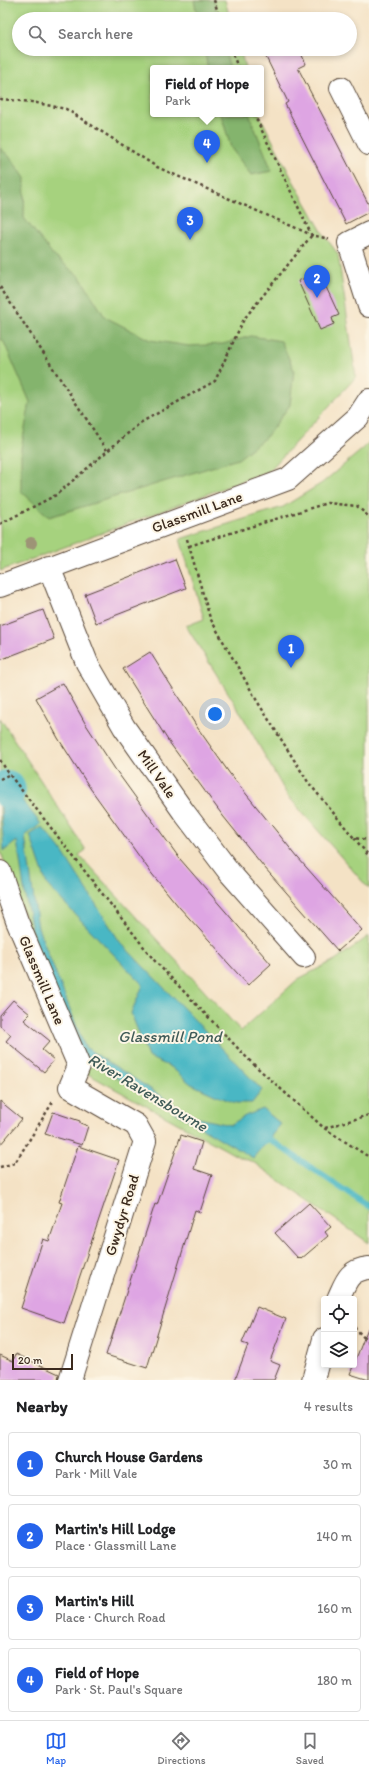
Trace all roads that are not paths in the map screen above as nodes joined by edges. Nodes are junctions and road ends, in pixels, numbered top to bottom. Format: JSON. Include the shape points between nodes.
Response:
{"nodes":[{"id":1,"x":340,"y":88,"type":"dead end"},
{"id":2,"x":366,"y":132,"type":"edge"},
{"id":3,"x":369,"y":234,"type":"edge"},
{"id":4,"x":369,"y":306,"type":"edge"},
{"id":5,"x":369,"y":400,"type":"edge"},
{"id":6,"x":49,"y":567,"type":"junction"},
{"id":7,"x":0,"y":586,"type":"edge"},
{"id":8,"x":0,"y":872,"type":"edge"},
{"id":9,"x":304,"y":957,"type":"dead end"},
{"id":10,"x":70,"y":1087,"type":"joint"},
{"id":11,"x":369,"y":1268,"type":"edge"},
{"id":12,"x":339,"y":1296,"type":"edge"},
{"id":13,"x":321,"y":1350,"type":"edge"},
{"id":14,"x":70,"y":1380,"type":"edge"},
{"id":15,"x":313,"y":1380,"type":"edge"}],
"edges":[{"from":1,"to":2,"type":"street"},
{"from":3,"to":4,"type":"street","via":[[349,244]]},
{"from":5,"to":6,"type":"street","name":"Glassmill Lane","via":[[358,417],[288,478]]},
{"from":6,"to":7,"type":"street","name":"Glassmill Lane"},
{"from":6,"to":9,"type":"street","name":"Mill Vale","via":[[87,663],[124,727],[230,873]]},
{"from":8,"to":10,"type":"street","name":"Glassmill Lane","via":[[17,921],[79,1066]]},
{"from":10,"to":14,"type":"street","name":"Gwydyr Road","via":[[136,1125],[145,1141]]},
{"from":11,"to":12,"type":"street","via":[[359,1269],[352,1274]]},
{"from":13,"to":15,"type":"street"}]}
